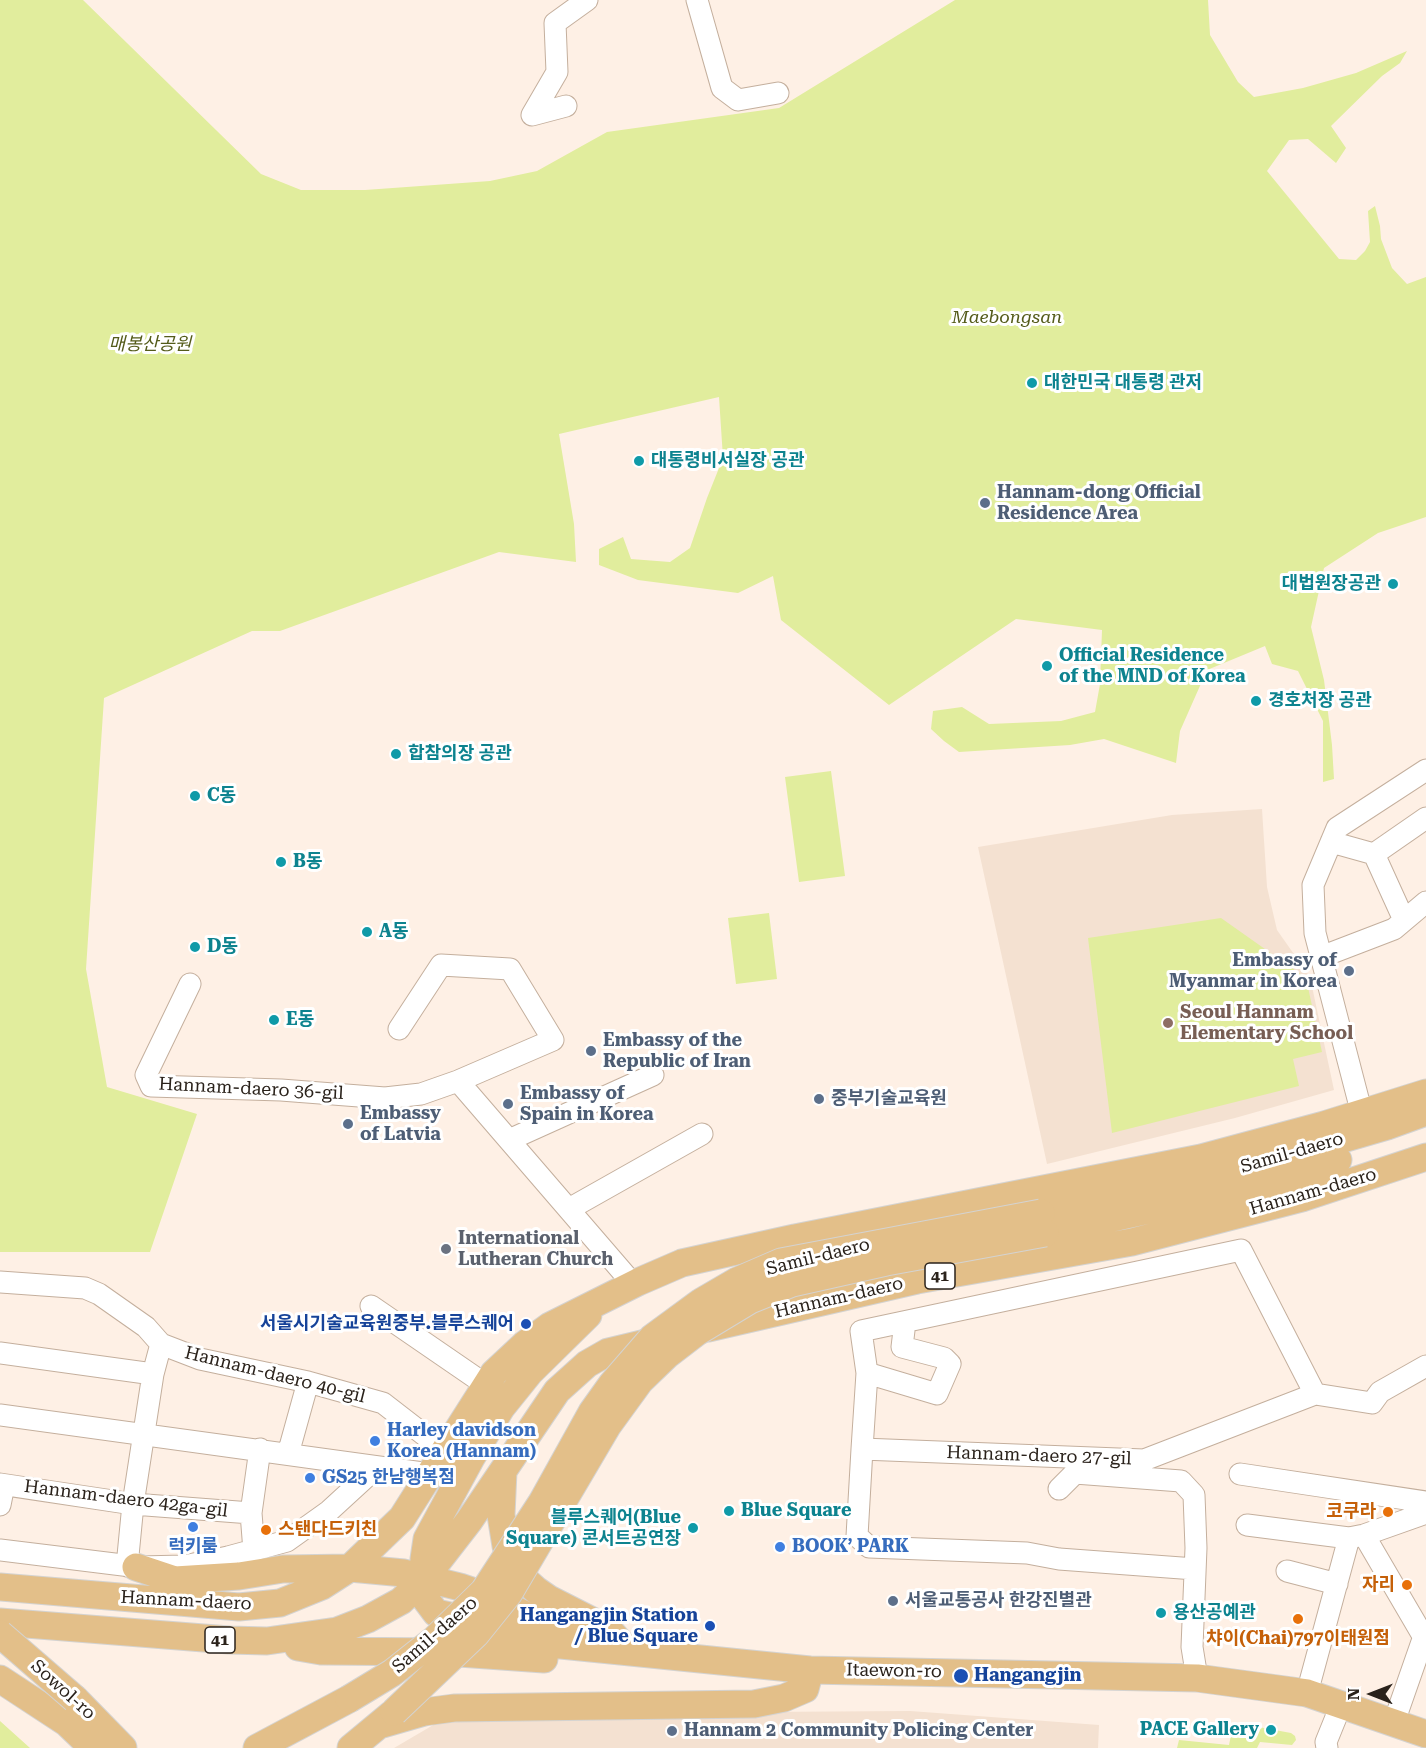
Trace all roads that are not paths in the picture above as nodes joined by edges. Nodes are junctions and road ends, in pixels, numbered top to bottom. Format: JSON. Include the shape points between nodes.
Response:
{"nodes":[{"id":1,"x":587,"y":0,"type":"edge"},
{"id":2,"x":697,"y":0,"type":"edge"},
{"id":3,"x":778,"y":93,"type":"dead end"},
{"id":4,"x":566,"y":106,"type":"dead end"},
{"id":5,"x":1426,"y":770,"type":"edge"},
{"id":6,"x":1426,"y":818,"type":"edge"},
{"id":7,"x":1330,"y":842,"type":"junction"},
{"id":8,"x":1374,"y":854,"type":"junction"},
{"id":9,"x":1426,"y":902,"type":"edge"},
{"id":10,"x":1404,"y":920,"type":"junction"},
{"id":11,"x":1322,"y":957,"type":"junction"},
{"id":12,"x":190,"y":984,"type":"dead end"},
{"id":13,"x":399,"y":1029,"type":"dead end"},
{"id":14,"x":653,"y":1075,"type":"dead end"},
{"id":15,"x":458,"y":1080,"type":"junction"},
{"id":16,"x":1426,"y":1093,"type":"edge"},
{"id":17,"x":1426,"y":1112,"type":"edge"},
{"id":18,"x":1362,"y":1114,"type":"junction"},
{"id":19,"x":1426,"y":1131,"type":"edge"},
{"id":20,"x":702,"y":1134,"type":"dead end"},
{"id":21,"x":509,"y":1140,"type":"junction"},
{"id":22,"x":1426,"y":1157,"type":"edge"},
{"id":23,"x":568,"y":1209,"type":"junction"},
{"id":24,"x":1043,"y":1223,"type":"junction"},
{"id":25,"x":0,"y":1282,"type":"edge"},
{"id":26,"x":633,"y":1284,"type":"junction"},
{"id":27,"x":606,"y":1297,"type":"junction"},
{"id":28,"x":371,"y":1306,"type":"dead end"},
{"id":29,"x":905,"y":1322,"type":"junction"},
{"id":30,"x":161,"y":1344,"type":"junction"},
{"id":31,"x":0,"y":1353,"type":"edge"},
{"id":32,"x":1426,"y":1366,"type":"edge"},
{"id":33,"x":867,"y":1373,"type":"junction"},
{"id":34,"x":153,"y":1374,"type":"junction"},
{"id":35,"x":308,"y":1382,"type":"junction"},
{"id":36,"x":486,"y":1385,"type":"junction"},
{"id":37,"x":1315,"y":1394,"type":"junction"},
{"id":38,"x":0,"y":1415,"type":"edge"},
{"id":39,"x":144,"y":1434,"type":"junction"},
{"id":40,"x":260,"y":1449,"type":"junction"},
{"id":41,"x":862,"y":1449,"type":"junction"},
{"id":42,"x":445,"y":1451,"type":"junction"},
{"id":43,"x":288,"y":1454,"type":"junction"},
{"id":44,"x":377,"y":1467,"type":"junction"},
{"id":45,"x":503,"y":1471,"type":"junction"},
{"id":46,"x":430,"y":1474,"type":"junction"},
{"id":47,"x":1240,"y":1474,"type":"dead end"},
{"id":48,"x":1059,"y":1489,"type":"dead end"},
{"id":49,"x":1,"y":1491,"type":"edge"},
{"id":50,"x":1426,"y":1502,"type":"edge"},
{"id":51,"x":133,"y":1504,"type":"junction"},
{"id":52,"x":251,"y":1513,"type":"junction"},
{"id":53,"x":1426,"y":1514,"type":"edge"},
{"id":54,"x":1247,"y":1525,"type":"dead end"},
{"id":55,"x":1356,"y":1537,"type":"junction"},
{"id":56,"x":0,"y":1551,"type":"edge"},
{"id":57,"x":254,"y":1551,"type":"junction"},
{"id":58,"x":132,"y":1567,"type":"junction"},
{"id":59,"x":350,"y":1568,"type":"junction"},
{"id":60,"x":1195,"y":1569,"type":"junction"},
{"id":61,"x":1287,"y":1571,"type":"dead end"},
{"id":62,"x":424,"y":1579,"type":"junction"},
{"id":63,"x":1337,"y":1584,"type":"junction"},
{"id":64,"x":0,"y":1587,"type":"edge"},
{"id":65,"x":0,"y":1622,"type":"edge"},
{"id":66,"x":0,"y":1634,"type":"edge"},
{"id":67,"x":1425,"y":1639,"type":"edge"},
{"id":68,"x":267,"y":1641,"type":"junction"},
{"id":69,"x":628,"y":1651,"type":"junction"},
{"id":70,"x":810,"y":1670,"type":"junction"},
{"id":71,"x":1197,"y":1678,"type":"junction"},
{"id":72,"x":0,"y":1679,"type":"edge"},
{"id":73,"x":1307,"y":1693,"type":"junction"},
{"id":74,"x":1341,"y":1705,"type":"junction"},
{"id":75,"x":386,"y":1719,"type":"junction"},
{"id":76,"x":1394,"y":1722,"type":"junction"},
{"id":77,"x":1426,"y":1734,"type":"edge"},
{"id":78,"x":93,"y":1748,"type":"edge"},
{"id":79,"x":123,"y":1748,"type":"edge"},
{"id":80,"x":257,"y":1748,"type":"edge"},
{"id":81,"x":351,"y":1748,"type":"edge"},
{"id":82,"x":1327,"y":1748,"type":"edge"}],
"edges":[{"from":1,"to":4,"type":"street","via":[[555,23],[557,72],[532,115]]},
{"from":2,"to":3,"type":"street","via":[[722,88],[738,100]]},
{"from":5,"to":7,"type":"street","via":[[1337,828]]},
{"from":6,"to":8,"type":"street"},
{"from":7,"to":8,"type":"street"},
{"from":7,"to":11,"type":"street","via":[[1313,885],[1315,933]]},
{"from":8,"to":10,"type":"street"},
{"from":9,"to":10,"type":"street"},
{"from":10,"to":11,"type":"street","via":[[1394,929]]},
{"from":11,"to":18,"type":"street"},
{"from":12,"to":15,"type":"street","name":"Hannam-daero 36-gil","via":[[146,1075],[151,1086],[385,1098],[421,1094]]},
{"from":13,"to":15,"type":"street","name":"Hannam-daero 36-gil","via":[[441,965],[510,969],[553,1040]]},
{"from":14,"to":21,"type":"street"},
{"from":15,"to":21,"type":"street"},
{"from":16,"to":18,"type":"main road","name":"Hannam-daero","number":"41"},
{"from":17,"to":24,"type":"main road","name":"Samil-daero"},
{"from":18,"to":26,"type":"main road","name":"Hannam-daero","number":"41","via":[[1201,1158],[682,1263]]},
{"from":19,"to":24,"type":"main road","name":"Samil-daero","via":[[1271,1180],[1166,1206]]},
{"from":20,"to":23,"type":"street"},
{"from":21,"to":23,"type":"street"},
{"from":22,"to":45,"type":"main road","name":"Hannam-daero","number":"41","via":[[1302,1198],[1132,1242],[917,1280],[608,1352],[587,1364],[557,1391]]},
{"from":23,"to":26,"type":"street"},
{"from":24,"to":75,"type":"main road","name":"Samil-daero","bridge":true,"via":[[792,1283],[750,1300],[697,1332],[640,1381],[608,1425],[509,1593],[476,1634]]},
{"from":24,"to":80,"type":"main road","name":"Samil-daero","bridge":true,"via":[[781,1262],[701,1302],[652,1338],[606,1393],[484,1591],[401,1666]]},
{"from":25,"to":30,"type":"street","name":"Hannam-daero 40-gil","via":[[85,1288],[146,1327]]},
{"from":26,"to":27,"type":"main road","name":"Hannam-daero","number":"41"},
{"from":27,"to":36,"type":"main road","name":"Hannam-daero","number":"41","via":[[550,1326],[524,1345]]},
{"from":27,"to":62,"type":"main road","name":"Hannam-daero","number":"41","via":[[530,1372],[501,1408],[427,1539]]},
{"from":28,"to":36,"type":"street"},
{"from":29,"to":33,"type":"street","via":[[861,1331]]},
{"from":29,"to":33,"type":"street","via":[[902,1347],[944,1358],[950,1364],[938,1394]]},
{"from":29,"to":37,"type":"street","via":[[1241,1250]]},
{"from":30,"to":34,"type":"street"},
{"from":30,"to":35,"type":"street","name":"Hannam-daero 40-gil","via":[[200,1359]]},
{"from":31,"to":34,"type":"street"},
{"from":32,"to":37,"type":"street","via":[[1380,1392],[1372,1403]]},
{"from":33,"to":41,"type":"street"},
{"from":34,"to":39,"type":"street"},
{"from":35,"to":42,"type":"street","name":"Hannam-daero 40-gil","via":[[383,1403]]},
{"from":35,"to":43,"type":"street"},
{"from":36,"to":42,"type":"main road","name":"Hannam-daero","number":"41"},
{"from":37,"to":41,"type":"street","name":"Hannam-daero 27-gil","via":[[1144,1460]]},
{"from":38,"to":39,"type":"street"},
{"from":39,"to":40,"type":"street"},
{"from":39,"to":51,"type":"street"},
{"from":40,"to":43,"type":"street"},
{"from":40,"to":52,"type":"street"},
{"from":41,"to":60,"type":"street","via":[[857,1536],[869,1546],[1028,1553],[1059,1559]]},
{"from":42,"to":46,"type":"main road","name":"Hannam-daero","number":"41"},
{"from":43,"to":44,"type":"street"},
{"from":44,"to":46,"type":"street"},
{"from":44,"to":57,"type":"street","via":[[329,1511],[287,1541]]},
{"from":45,"to":62,"type":"main road","name":"Hannam-daero","number":"41"},
{"from":45,"to":69,"type":"main road","via":[[501,1515],[515,1571],[549,1599],[608,1629]]},
{"from":46,"to":59,"type":"main road","name":"Hannam-daero","number":"41","via":[[402,1518]]},
{"from":47,"to":50,"type":"street"},
{"from":48,"to":60,"type":"street","via":[[1075,1473],[1181,1482],[1194,1495]]},
{"from":49,"to":51,"type":"street","name":"Hannam-daero 42ga-gil"},
{"from":51,"to":52,"type":"street","name":"Hannam-daero 42ga-gil"},
{"from":51,"to":58,"type":"street"},
{"from":52,"to":57,"type":"street"},
{"from":53,"to":55,"type":"street"},
{"from":54,"to":55,"type":"street"},
{"from":55,"to":63,"type":"street"},
{"from":55,"to":67,"type":"street"},
{"from":56,"to":58,"type":"street"},
{"from":57,"to":58,"type":"street","via":[[184,1566]]},
{"from":58,"to":59,"type":"main road","via":[[175,1580],[283,1569]]},
{"from":59,"to":62,"type":"main road"},
{"from":59,"to":64,"type":"main road","name":"Hannam-daero","number":"41","via":[[322,1586],[280,1603],[239,1607]]},
{"from":60,"to":71,"type":"street","via":[[1192,1647]]},
{"from":61,"to":63,"type":"street"},
{"from":62,"to":68,"type":"main road","name":"Hannam-daero","number":"41","via":[[401,1600],[368,1619],[337,1631]]},
{"from":62,"to":69,"type":"main road","name":"Itaewon-ro","via":[[424,1597],[436,1613]]},
{"from":63,"to":73,"type":"street"},
{"from":65,"to":68,"type":"main road","name":"Hannam-daero","number":"41"},
{"from":66,"to":79,"type":"main road","name":"Sowol-ro","bridge":true,"via":[[75,1699]]},
{"from":67,"to":76,"type":"street"},
{"from":68,"to":69,"type":"main road","name":"Itaewon-ro","via":[[321,1651],[445,1652],[562,1661]]},
{"from":69,"to":70,"type":"main road","name":"Itaewon-ro"},
{"from":70,"to":71,"type":"main road","name":"Itaewon-ro"},
{"from":70,"to":75,"type":"main road","via":[[805,1689],[754,1704],[454,1708]]},
{"from":71,"to":73,"type":"main road","name":"Itaewon-ro"},
{"from":72,"to":78,"type":"main road","name":"Sowol-ro","via":[[67,1723]]},
{"from":73,"to":74,"type":"main road","name":"Itaewon-ro"},
{"from":74,"to":76,"type":"main road","name":"Itaewon-ro"},
{"from":74,"to":82,"type":"street"},
{"from":75,"to":81,"type":"main road","name":"Samil-daero"},
{"from":76,"to":77,"type":"main road","name":"Itaewon-ro"}]}
